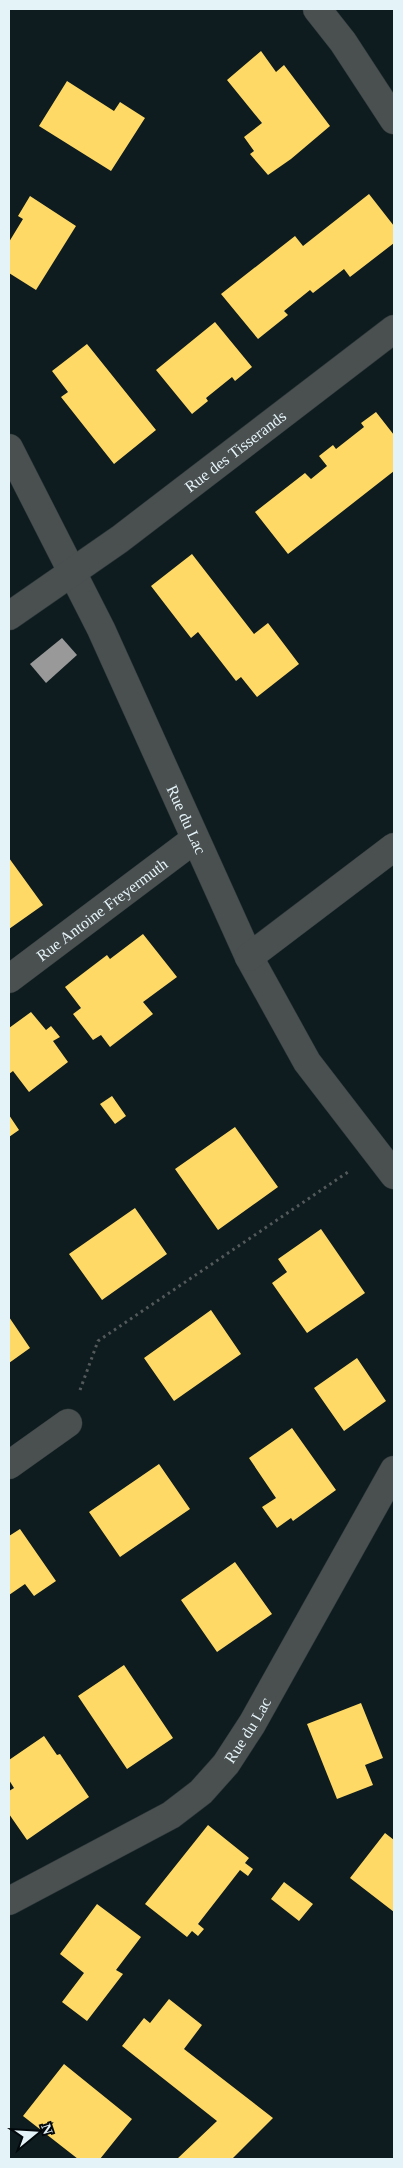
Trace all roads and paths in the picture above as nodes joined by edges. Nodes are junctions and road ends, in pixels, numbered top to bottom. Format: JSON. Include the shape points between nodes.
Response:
{"nodes":[{"id":1,"x":317,"y":9,"type":"edge"},
{"id":2,"x":394,"y":120,"type":"edge"},
{"id":3,"x":394,"y":329,"type":"edge"},
{"id":4,"x":9,"y":448,"type":"edge"},
{"id":5,"x":73,"y":570,"type":"junction"},
{"id":6,"x":9,"y":616,"type":"edge"},
{"id":7,"x":195,"y":839,"type":"junction"},
{"id":8,"x":394,"y":847,"type":"edge"},
{"id":9,"x":249,"y":956,"type":"junction"},
{"id":10,"x":9,"y":979,"type":"edge"},
{"id":11,"x":377,"y":1152,"type":"junction"},
{"id":12,"x":394,"y":1175,"type":"edge"},
{"id":13,"x":68,"y":1423,"type":"joint"},
{"id":14,"x":9,"y":1465,"type":"edge"},
{"id":15,"x":394,"y":1470,"type":"edge"},
{"id":16,"x":9,"y":1901,"type":"edge"}],
"edges":[{"from":1,"to":2,"type":"street","via":[[343,42]]},
{"from":3,"to":5,"type":"street","name":"Rue des Tisserands","via":[[120,539]]},
{"from":4,"to":5,"type":"street","name":"Rue du Lac"},
{"from":5,"to":6,"type":"street","name":"Rue des Tisserands"},
{"from":5,"to":7,"type":"street","name":"Rue du Lac"},
{"from":7,"to":9,"type":"street","name":"Rue du Lac"},
{"from":7,"to":10,"type":"street","name":"Rue Antoine Freyermuth"},
{"from":8,"to":9,"type":"street"},
{"from":9,"to":11,"type":"street","name":"Rue du Lac","via":[[307,1062]]},
{"from":11,"to":12,"type":"street","name":"Rue du Lac"},
{"from":11,"to":13,"type":"path","via":[[98,1341]]},
{"from":13,"to":14,"type":"street"},
{"from":15,"to":16,"type":"street","name":"Rue du Lac","via":[[252,1724],[226,1764],[201,1792],[171,1815]]}]}
